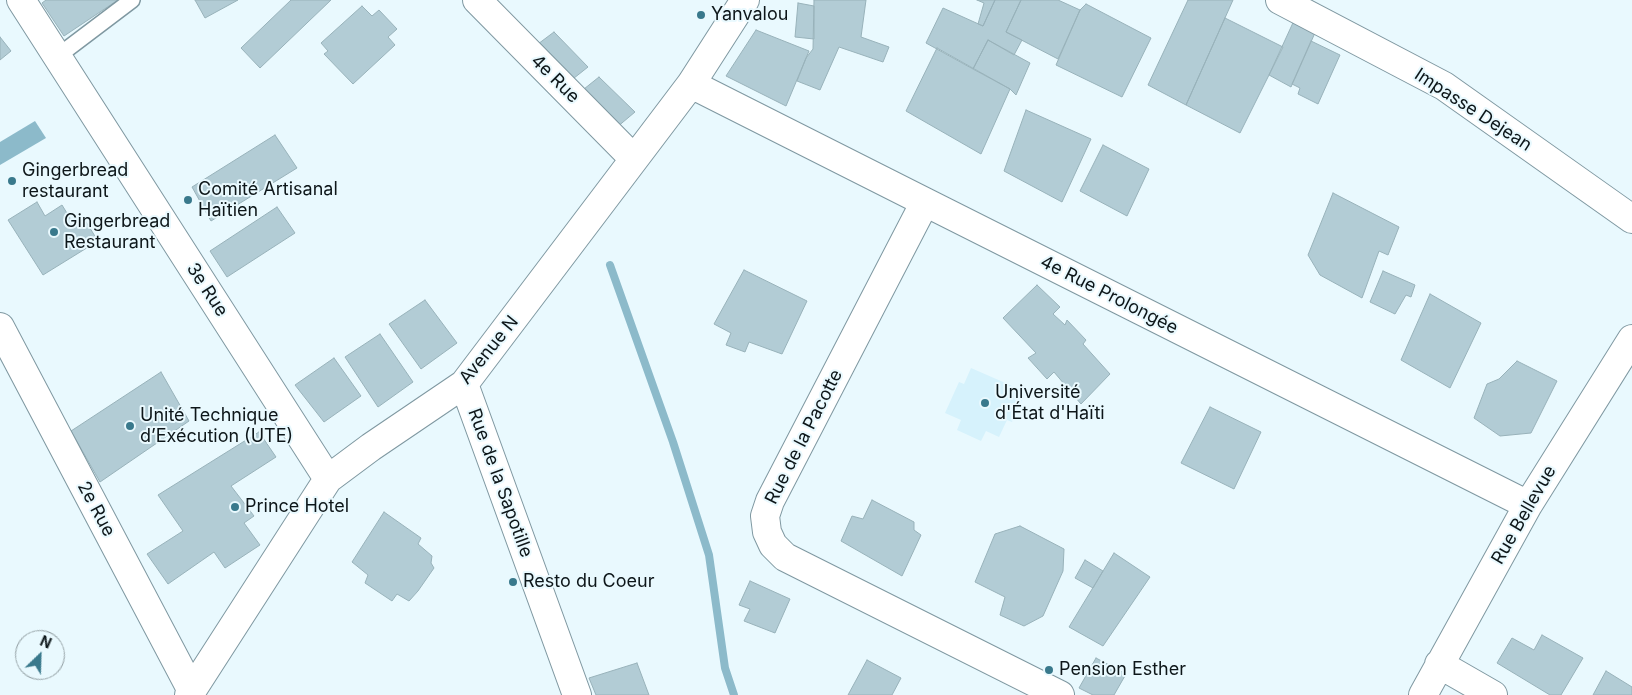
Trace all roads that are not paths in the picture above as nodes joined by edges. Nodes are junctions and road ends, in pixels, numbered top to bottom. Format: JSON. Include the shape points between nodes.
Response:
{"nodes":[{"id":1,"x":21,"y":0,"type":"edge"},
{"id":2,"x":132,"y":0,"type":"edge"},
{"id":3,"x":477,"y":0,"type":"edge"},
{"id":4,"x":745,"y":0,"type":"edge"},
{"id":5,"x":1280,"y":0,"type":"edge"},
{"id":6,"x":58,"y":56,"type":"junction"},
{"id":7,"x":691,"y":84,"type":"junction"},
{"id":8,"x":634,"y":158,"type":"junction"},
{"id":9,"x":924,"y":202,"type":"junction"},
{"id":10,"x":1632,"y":219,"type":"edge"},
{"id":11,"x":0,"y":327,"type":"edge"},
{"id":12,"x":1632,"y":339,"type":"edge"},
{"id":13,"x":464,"y":384,"type":"junction"},
{"id":14,"x":328,"y":479,"type":"junction"},
{"id":15,"x":1528,"y":505,"type":"junction"},
{"id":16,"x":1439,"y":664,"type":"junction"},
{"id":17,"x":190,"y":693,"type":"edge"},
{"id":18,"x":577,"y":695,"type":"edge"},
{"id":19,"x":1060,"y":695,"type":"edge"},
{"id":20,"x":1422,"y":695,"type":"edge"},
{"id":21,"x":1493,"y":695,"type":"edge"}],
"edges":[{"from":1,"to":6,"type":"street","name":"3e Rue"},
{"from":2,"to":6,"type":"lane"},
{"from":3,"to":8,"type":"street","name":"4e Rue"},
{"from":4,"to":7,"type":"street","name":"Avenue N"},
{"from":5,"to":10,"type":"street","name":"Impasse Dejean","via":[[1444,86]]},
{"from":6,"to":14,"type":"street","name":"3e Rue"},
{"from":7,"to":8,"type":"street","name":"Avenue N"},
{"from":7,"to":9,"type":"street","name":"4e Rue Prolongée"},
{"from":8,"to":13,"type":"street","name":"Avenue N"},
{"from":9,"to":15,"type":"street","name":"4e Rue Prolongée"},
{"from":9,"to":19,"type":"street","name":"Rue de la Pacotte","via":[[770,501],[765,516],[767,532],[773,545],[785,557]]},
{"from":11,"to":17,"type":"street","name":"2e Rue"},
{"from":12,"to":15,"type":"street","name":"Rue Bellevue"},
{"from":13,"to":14,"type":"street","name":"Avenue N"},
{"from":13,"to":18,"type":"street","name":"Rue de la Sapotille"},
{"from":14,"to":17,"type":"street","name":"Avenue N"},
{"from":15,"to":16,"type":"street","name":"Rue Bellevue"},
{"from":16,"to":20,"type":"street","name":"Rue Bellevue"},
{"from":16,"to":21,"type":"street"}]}
